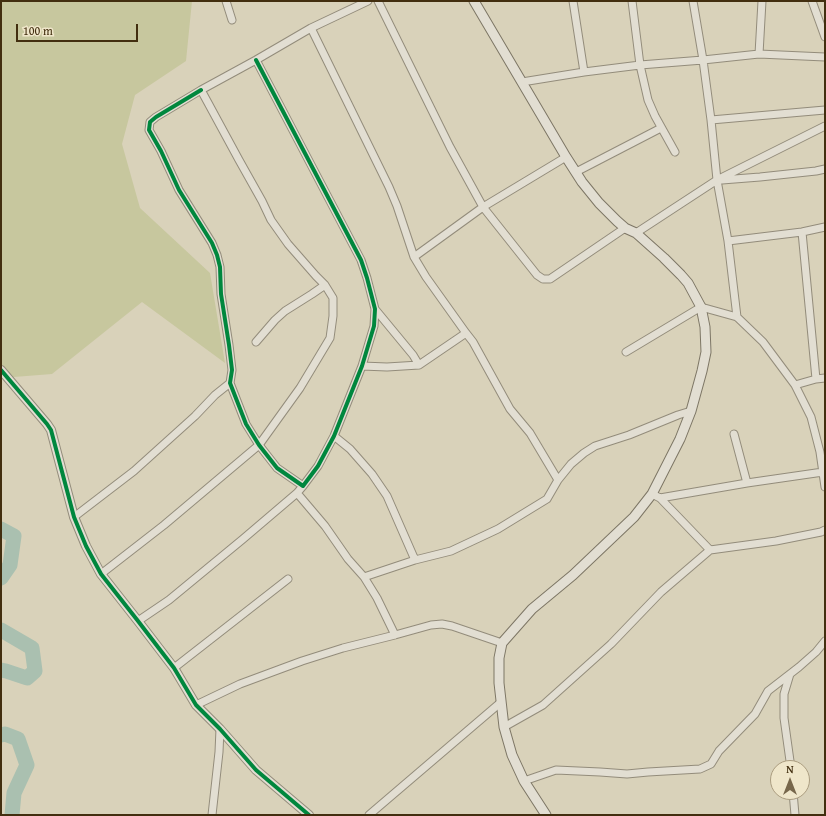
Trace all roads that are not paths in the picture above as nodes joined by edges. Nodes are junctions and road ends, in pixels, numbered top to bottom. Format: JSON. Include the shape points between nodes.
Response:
{"nodes":[{"id":1,"x":226,"y":1,"type":"edge"},
{"id":2,"x":368,"y":1,"type":"edge"},
{"id":3,"x":378,"y":1,"type":"edge"},
{"id":4,"x":474,"y":1,"type":"edge"},
{"id":5,"x":573,"y":1,"type":"edge"},
{"id":6,"x":632,"y":1,"type":"edge"},
{"id":7,"x":693,"y":1,"type":"edge"},
{"id":8,"x":762,"y":1,"type":"edge"},
{"id":9,"x":812,"y":1,"type":"edge"},
{"id":10,"x":232,"y":20,"type":"dead end"},
{"id":11,"x":311,"y":28,"type":"junction"},
{"id":12,"x":825,"y":37,"type":"edge"},
{"id":13,"x":759,"y":54,"type":"junction"},
{"id":14,"x":825,"y":57,"type":"edge"},
{"id":15,"x":256,"y":60,"type":"junction"},
{"id":16,"x":703,"y":60,"type":"junction"},
{"id":17,"x":640,"y":65,"type":"junction"},
{"id":18,"x":584,"y":72,"type":"junction"},
{"id":19,"x":522,"y":82,"type":"junction"},
{"id":20,"x":201,"y":90,"type":"junction"},
{"id":21,"x":825,"y":110,"type":"edge"},
{"id":22,"x":711,"y":120,"type":"junction"},
{"id":23,"x":825,"y":126,"type":"edge"},
{"id":24,"x":661,"y":128,"type":"junction"},
{"id":25,"x":675,"y":152,"type":"dead end"},
{"id":26,"x":566,"y":157,"type":"junction"},
{"id":27,"x":825,"y":168,"type":"edge"},
{"id":28,"x":576,"y":172,"type":"junction"},
{"id":29,"x":717,"y":180,"type":"junction"},
{"id":30,"x":483,"y":208,"type":"junction"},
{"id":31,"x":625,"y":228,"type":"junction"},
{"id":32,"x":825,"y":228,"type":"edge"},
{"id":33,"x":802,"y":232,"type":"junction"},
{"id":34,"x":636,"y":233,"type":"junction"},
{"id":35,"x":728,"y":241,"type":"junction"},
{"id":36,"x":414,"y":257,"type":"junction"},
{"id":37,"x":325,"y":285,"type":"junction"},
{"id":38,"x":701,"y":306,"type":"junction"},
{"id":39,"x":375,"y":309,"type":"junction"},
{"id":40,"x":737,"y":317,"type":"junction"},
{"id":41,"x":466,"y":333,"type":"junction"},
{"id":42,"x":256,"y":342,"type":"dead end"},
{"id":43,"x":626,"y":352,"type":"dead end"},
{"id":44,"x":419,"y":365,"type":"junction"},
{"id":45,"x":362,"y":366,"type":"junction"},
{"id":46,"x":1,"y":370,"type":"edge"},
{"id":47,"x":825,"y":378,"type":"edge"},
{"id":48,"x":816,"y":379,"type":"junction"},
{"id":49,"x":230,"y":383,"type":"junction"},
{"id":50,"x":795,"y":385,"type":"junction"},
{"id":51,"x":691,"y":411,"type":"junction"},
{"id":52,"x":734,"y":434,"type":"dead end"},
{"id":53,"x":334,"y":436,"type":"junction"},
{"id":54,"x":259,"y":445,"type":"junction"},
{"id":55,"x":823,"y":472,"type":"junction"},
{"id":56,"x":558,"y":480,"type":"junction"},
{"id":57,"x":747,"y":484,"type":"junction"},
{"id":58,"x":304,"y":486,"type":"junction"},
{"id":59,"x":825,"y":487,"type":"edge"},
{"id":60,"x":297,"y":493,"type":"junction"},
{"id":61,"x":656,"y":496,"type":"junction"},
{"id":62,"x":74,"y":517,"type":"junction"},
{"id":63,"x":825,"y":530,"type":"edge"},
{"id":64,"x":710,"y":550,"type":"junction"},
{"id":65,"x":415,"y":560,"type":"junction"},
{"id":66,"x":101,"y":574,"type":"junction"},
{"id":67,"x":364,"y":577,"type":"junction"},
{"id":68,"x":288,"y":579,"type":"dead end"},
{"id":69,"x":138,"y":621,"type":"junction"},
{"id":70,"x":396,"y":635,"type":"junction"},
{"id":71,"x":825,"y":641,"type":"edge"},
{"id":72,"x":502,"y":643,"type":"junction"},
{"id":73,"x":174,"y":668,"type":"junction"},
{"id":74,"x":790,"y":674,"type":"junction"},
{"id":75,"x":500,"y":703,"type":"junction"},
{"id":76,"x":196,"y":705,"type":"junction"},
{"id":77,"x":220,"y":728,"type":"junction"},
{"id":78,"x":504,"y":728,"type":"junction"},
{"id":79,"x":789,"y":760,"type":"edge"},
{"id":80,"x":524,"y":781,"type":"junction"},
{"id":81,"x":794,"y":800,"type":"edge"},
{"id":82,"x":212,"y":815,"type":"edge"},
{"id":83,"x":309,"y":815,"type":"edge"},
{"id":84,"x":369,"y":815,"type":"edge"},
{"id":85,"x":546,"y":815,"type":"edge"},
{"id":86,"x":795,"y":815,"type":"edge"}],
"edges":[{"from":1,"to":10,"type":"street"},
{"from":2,"to":11,"type":"street"},
{"from":3,"to":30,"type":"street"},
{"from":4,"to":19,"type":"main road"},
{"from":5,"to":18,"type":"street"},
{"from":6,"to":17,"type":"street"},
{"from":7,"to":16,"type":"street"},
{"from":8,"to":13,"type":"street"},
{"from":9,"to":12,"type":"street"},
{"from":11,"to":15,"type":"street"},
{"from":11,"to":36,"type":"street","via":[[389,187]]},
{"from":13,"to":14,"type":"street"},
{"from":13,"to":16,"type":"street"},
{"from":15,"to":20,"type":"street"},
{"from":15,"to":39,"type":"street","via":[[361,260]]},
{"from":16,"to":17,"type":"street"},
{"from":16,"to":22,"type":"street"},
{"from":17,"to":18,"type":"street"},
{"from":17,"to":24,"type":"street","via":[[648,100]]},
{"from":18,"to":19,"type":"street"},
{"from":19,"to":26,"type":"main road"},
{"from":20,"to":37,"type":"street","via":[[271,220],[288,244]]},
{"from":20,"to":49,"type":"street","via":[[156,117],[150,122],[149,130],[179,190],[217,255],[232,370]]},
{"from":21,"to":22,"type":"street"},
{"from":22,"to":29,"type":"street"},
{"from":23,"to":29,"type":"street"},
{"from":24,"to":25,"type":"street"},
{"from":24,"to":28,"type":"street"},
{"from":26,"to":28,"type":"main road"},
{"from":26,"to":30,"type":"street"},
{"from":27,"to":29,"type":"street"},
{"from":28,"to":31,"type":"main road","via":[[599,203]]},
{"from":29,"to":34,"type":"street"},
{"from":29,"to":35,"type":"street"},
{"from":30,"to":31,"type":"street","via":[[537,275],[543,279],[550,279]]},
{"from":30,"to":36,"type":"street"},
{"from":31,"to":34,"type":"main road"},
{"from":32,"to":33,"type":"street"},
{"from":33,"to":35,"type":"street"},
{"from":33,"to":48,"type":"street"},
{"from":34,"to":38,"type":"main road","via":[[681,275]]},
{"from":35,"to":40,"type":"street"},
{"from":36,"to":41,"type":"street"},
{"from":37,"to":42,"type":"street","via":[[285,311]]},
{"from":37,"to":54,"type":"street","via":[[333,298],[330,338],[300,388]]},
{"from":38,"to":40,"type":"street"},
{"from":38,"to":43,"type":"street"},
{"from":38,"to":51,"type":"main road","via":[[706,352]]},
{"from":39,"to":44,"type":"street","via":[[413,354]]},
{"from":39,"to":45,"type":"street","via":[[374,326]]},
{"from":40,"to":50,"type":"street","via":[[763,342]]},
{"from":41,"to":44,"type":"street"},
{"from":41,"to":56,"type":"street","via":[[510,409],[530,433]]},
{"from":44,"to":45,"type":"street"},
{"from":45,"to":53,"type":"street"},
{"from":46,"to":62,"type":"street","via":[[50,430]]},
{"from":47,"to":48,"type":"street"},
{"from":48,"to":50,"type":"street"},
{"from":49,"to":54,"type":"street","via":[[246,424]]},
{"from":49,"to":62,"type":"street","via":[[134,471]]},
{"from":50,"to":55,"type":"street","via":[[811,417]]},
{"from":51,"to":56,"type":"street","via":[[595,446],[571,464]]},
{"from":51,"to":61,"type":"main road"},
{"from":52,"to":57,"type":"street"},
{"from":53,"to":58,"type":"street"},
{"from":53,"to":65,"type":"street","via":[[350,449],[387,496]]},
{"from":54,"to":58,"type":"street","via":[[278,468]]},
{"from":54,"to":66,"type":"street"},
{"from":55,"to":57,"type":"street"},
{"from":55,"to":59,"type":"street"},
{"from":56,"to":65,"type":"street","via":[[547,499],[498,530],[451,551]]},
{"from":57,"to":61,"type":"street"},
{"from":58,"to":60,"type":"street"},
{"from":60,"to":67,"type":"street"},
{"from":60,"to":69,"type":"street","via":[[169,600]]},
{"from":61,"to":64,"type":"street"},
{"from":61,"to":72,"type":"main road","via":[[573,575],[532,609]]},
{"from":62,"to":66,"type":"street"},
{"from":63,"to":64,"type":"street","via":[[776,541]]},
{"from":64,"to":78,"type":"street","via":[[661,592],[611,644],[543,705]]},
{"from":65,"to":67,"type":"street"},
{"from":66,"to":69,"type":"street"},
{"from":67,"to":70,"type":"street"},
{"from":68,"to":73,"type":"street"},
{"from":69,"to":73,"type":"street"},
{"from":70,"to":72,"type":"street","via":[[442,624]]},
{"from":70,"to":76,"type":"street","via":[[343,648],[296,664],[240,684]]},
{"from":71,"to":74,"type":"street"},
{"from":72,"to":75,"type":"main road","via":[[499,658]]},
{"from":73,"to":76,"type":"street"},
{"from":74,"to":79,"type":"street","via":[[784,694]]},
{"from":74,"to":80,"type":"street","via":[[768,691],[755,714],[719,751],[711,764],[700,769],[627,774],[556,770]]},
{"from":75,"to":78,"type":"main road"},
{"from":75,"to":84,"type":"street"},
{"from":76,"to":77,"type":"street"},
{"from":77,"to":82,"type":"street"},
{"from":77,"to":83,"type":"street","via":[[256,770]]},
{"from":78,"to":80,"type":"main road","via":[[512,755]]},
{"from":80,"to":85,"type":"main road"},
{"from":81,"to":86,"type":"street"}]}
